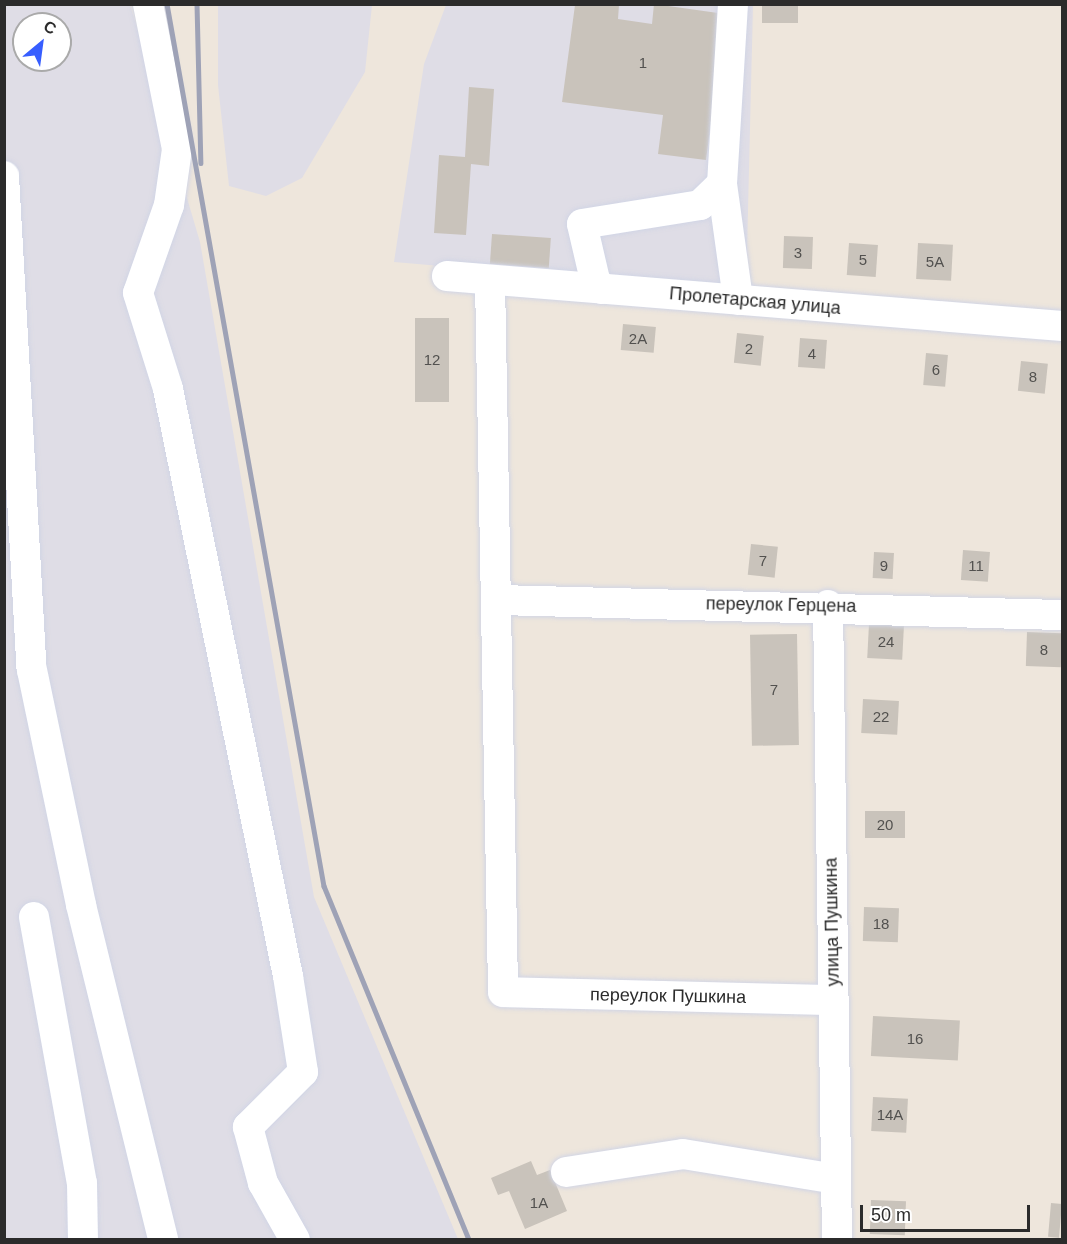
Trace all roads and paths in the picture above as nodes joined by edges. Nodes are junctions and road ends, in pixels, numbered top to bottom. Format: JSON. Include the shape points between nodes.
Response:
{"nodes":[{"id":1,"x":148,"y":4,"type":"edge"},
{"id":2,"x":733,"y":4,"type":"edge"},
{"id":3,"x":4,"y":176,"type":"edge"},
{"id":4,"x":722,"y":184,"type":"junction"},
{"id":5,"x":447,"y":276,"type":"dead end"},
{"id":6,"x":490,"y":280,"type":"junction"},
{"id":7,"x":602,"y":289,"type":"junction"},
{"id":8,"x":738,"y":300,"type":"junction"},
{"id":9,"x":1062,"y":326,"type":"edge"},
{"id":10,"x":499,"y":600,"type":"junction"},
{"id":11,"x":828,"y":605,"type":"junction"},
{"id":12,"x":1062,"y":615,"type":"edge"},
{"id":13,"x":34,"y":917,"type":"dead end"},
{"id":14,"x":833,"y":1000,"type":"junction"},
{"id":15,"x":566,"y":1172,"type":"dead end"},
{"id":16,"x":836,"y":1179,"type":"junction"},
{"id":17,"x":83,"y":1239,"type":"edge"},
{"id":18,"x":163,"y":1239,"type":"edge"},
{"id":19,"x":295,"y":1239,"type":"edge"},
{"id":20,"x":837,"y":1239,"type":"edge"}],
"edges":[{"from":1,"to":19,"type":"street","via":[[177,149],[169,205],[138,292],[168,389],[288,975],[303,1072],[248,1127],[263,1183]]},
{"from":2,"to":4,"type":"street"},
{"from":3,"to":18,"type":"street","via":[[32,670],[81,905]]},
{"from":4,"to":7,"type":"street","via":[[700,205],[582,224],[595,280]]},
{"from":4,"to":8,"type":"street"},
{"from":5,"to":6,"type":"street","name":"Пролетарская улица"},
{"from":6,"to":7,"type":"street","name":"Пролетарская улица"},
{"from":6,"to":10,"type":"street"},
{"from":7,"to":8,"type":"street","name":"Пролетарская улица"},
{"from":8,"to":9,"type":"street","name":"Пролетарская улица"},
{"from":10,"to":11,"type":"street","name":"переулок Герцена"},
{"from":10,"to":14,"type":"street","name":"переулок Пушкина","via":[[503,992]]},
{"from":11,"to":12,"type":"street","name":"переулок Герцена"},
{"from":11,"to":14,"type":"street","name":"улица Пушкина"},
{"from":13,"to":17,"type":"street","via":[[82,1183]]},
{"from":14,"to":16,"type":"street","name":"улица Пушкина"},
{"from":15,"to":16,"type":"street","via":[[683,1154]]},
{"from":16,"to":20,"type":"street","name":"улица Пушкина"}]}
